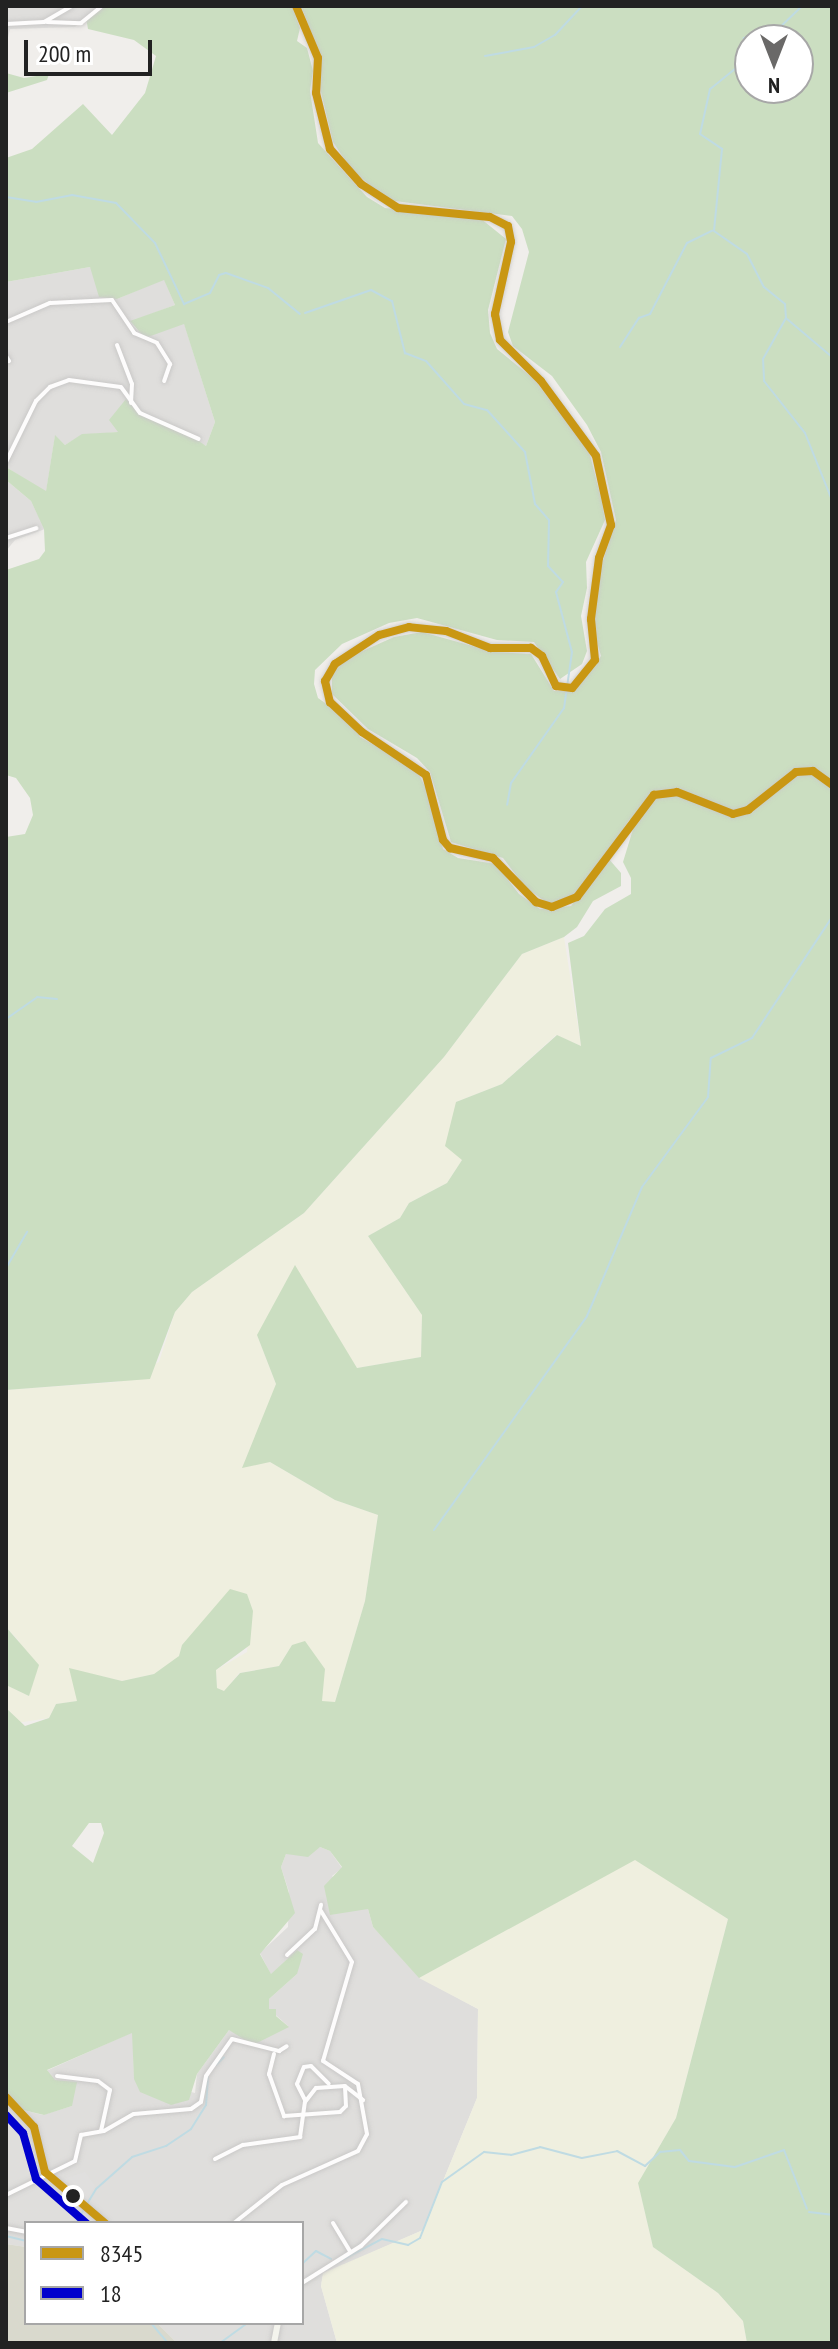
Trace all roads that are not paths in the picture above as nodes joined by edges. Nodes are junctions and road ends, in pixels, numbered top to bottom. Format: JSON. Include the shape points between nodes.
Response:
{"nodes":[{"id":1,"x":72,"y":6,"type":"edge"},
{"id":2,"x":102,"y":6,"type":"edge"},
{"id":3,"x":296,"y":6,"type":"edge"},
{"id":4,"x":44,"y":22,"type":"junction"},
{"id":5,"x":6,"y":24,"type":"edge"},
{"id":6,"x":6,"y":322,"type":"edge"},
{"id":7,"x":117,"y":345,"type":"dead end"},
{"id":8,"x":164,"y":381,"type":"dead end"},
{"id":9,"x":131,"y":403,"type":"junction"},
{"id":10,"x":199,"y":439,"type":"dead end"},
{"id":11,"x":6,"y":462,"type":"edge"},
{"id":12,"x":36,"y":528,"type":"dead end"},
{"id":13,"x":6,"y":538,"type":"edge"},
{"id":14,"x":832,"y":785,"type":"edge"},
{"id":15,"x":321,"y":1905,"type":"dead end"},
{"id":16,"x":321,"y":1911,"type":"junction"},
{"id":17,"x":287,"y":1955,"type":"dead end"},
{"id":18,"x":287,"y":2046,"type":"dead end"},
{"id":19,"x":274,"y":2054,"type":"dead end"},
{"id":20,"x":57,"y":2076,"type":"dead end"},
{"id":21,"x":329,"y":2084,"type":"junction"},
{"id":22,"x":345,"y":2086,"type":"junction"},
{"id":23,"x":6,"y":2097,"type":"edge"},
{"id":24,"x":305,"y":2102,"type":"junction"},
{"id":25,"x":365,"y":2102,"type":"junction"},
{"id":26,"x":306,"y":2117,"type":"junction"},
{"id":27,"x":101,"y":2131,"type":"junction"},
{"id":28,"x":215,"y":2159,"type":"dead end"},
{"id":29,"x":49,"y":2176,"type":"junction"},
{"id":30,"x":6,"y":2195,"type":"edge"},
{"id":31,"x":406,"y":2202,"type":"dead end"},
{"id":32,"x":103,"y":2221,"type":"edge"},
{"id":33,"x":237,"y":2221,"type":"edge"},
{"id":34,"x":333,"y":2223,"type":"dead end"},
{"id":35,"x":350,"y":2251,"type":"junction"},
{"id":36,"x":304,"y":2282,"type":"edge"}],
"edges":[{"from":1,"to":4,"type":"street"},
{"from":2,"to":4,"type":"street","via":[[81,23]]},
{"from":3,"to":14,"type":"street","via":[[318,58],[316,93],[330,149],[361,184],[398,208],[490,217],[508,226],[511,242],[495,314],[500,340],[541,381],[588,444],[600,467],[611,525],[599,558],[591,619],[595,660],[572,688],[556,686],[542,656],[531,648],[490,648],[421,627],[387,632],[365,643],[335,664],[325,691],[362,732],[426,775],[446,844],[497,861],[540,904],[558,907],[577,897],[654,795],[672,791],[723,812],[740,813],[780,781],[805,770]]},
{"from":4,"to":5,"type":"street"},
{"from":6,"to":8,"type":"street","via":[[50,303],[112,300],[134,333],[157,343],[170,364]]},
{"from":7,"to":9,"type":"street","via":[[132,384]]},
{"from":9,"to":10,"type":"street","via":[[140,413]]},
{"from":9,"to":11,"type":"street","via":[[121,387],[110,383],[69,380],[50,387],[36,401]]},
{"from":12,"to":13,"type":"street"},
{"from":15,"to":16,"type":"street"},
{"from":16,"to":17,"type":"street","via":[[315,1929]]},
{"from":16,"to":25,"type":"street","via":[[352,1962],[323,2061],[358,2084]]},
{"from":18,"to":27,"type":"street","via":[[279,2051],[230,2041],[209,2070],[201,2102],[191,2109],[134,2114]]},
{"from":19,"to":26,"type":"street","via":[[269,2074],[278,2109],[284,2116]]},
{"from":20,"to":27,"type":"street","via":[[98,2081],[110,2090]]},
{"from":21,"to":22,"type":"street"},
{"from":21,"to":24,"type":"street"},
{"from":21,"to":24,"type":"street","via":[[311,2066],[304,2067],[297,2084]]},
{"from":22,"to":25,"type":"street"},
{"from":22,"to":26,"type":"street","via":[[346,2106],[340,2112]]},
{"from":23,"to":29,"type":"street","via":[[34,2127]]},
{"from":24,"to":26,"type":"street"},
{"from":25,"to":33,"type":"street","via":[[367,2134],[358,2151],[282,2185]]},
{"from":26,"to":28,"type":"street","via":[[294,2141],[243,2145]]},
{"from":27,"to":29,"type":"street","via":[[78,2137],[75,2161]]},
{"from":29,"to":30,"type":"street"},
{"from":29,"to":32,"type":"street"},
{"from":31,"to":35,"type":"street"},
{"from":34,"to":35,"type":"street"},
{"from":35,"to":36,"type":"street"}]}
